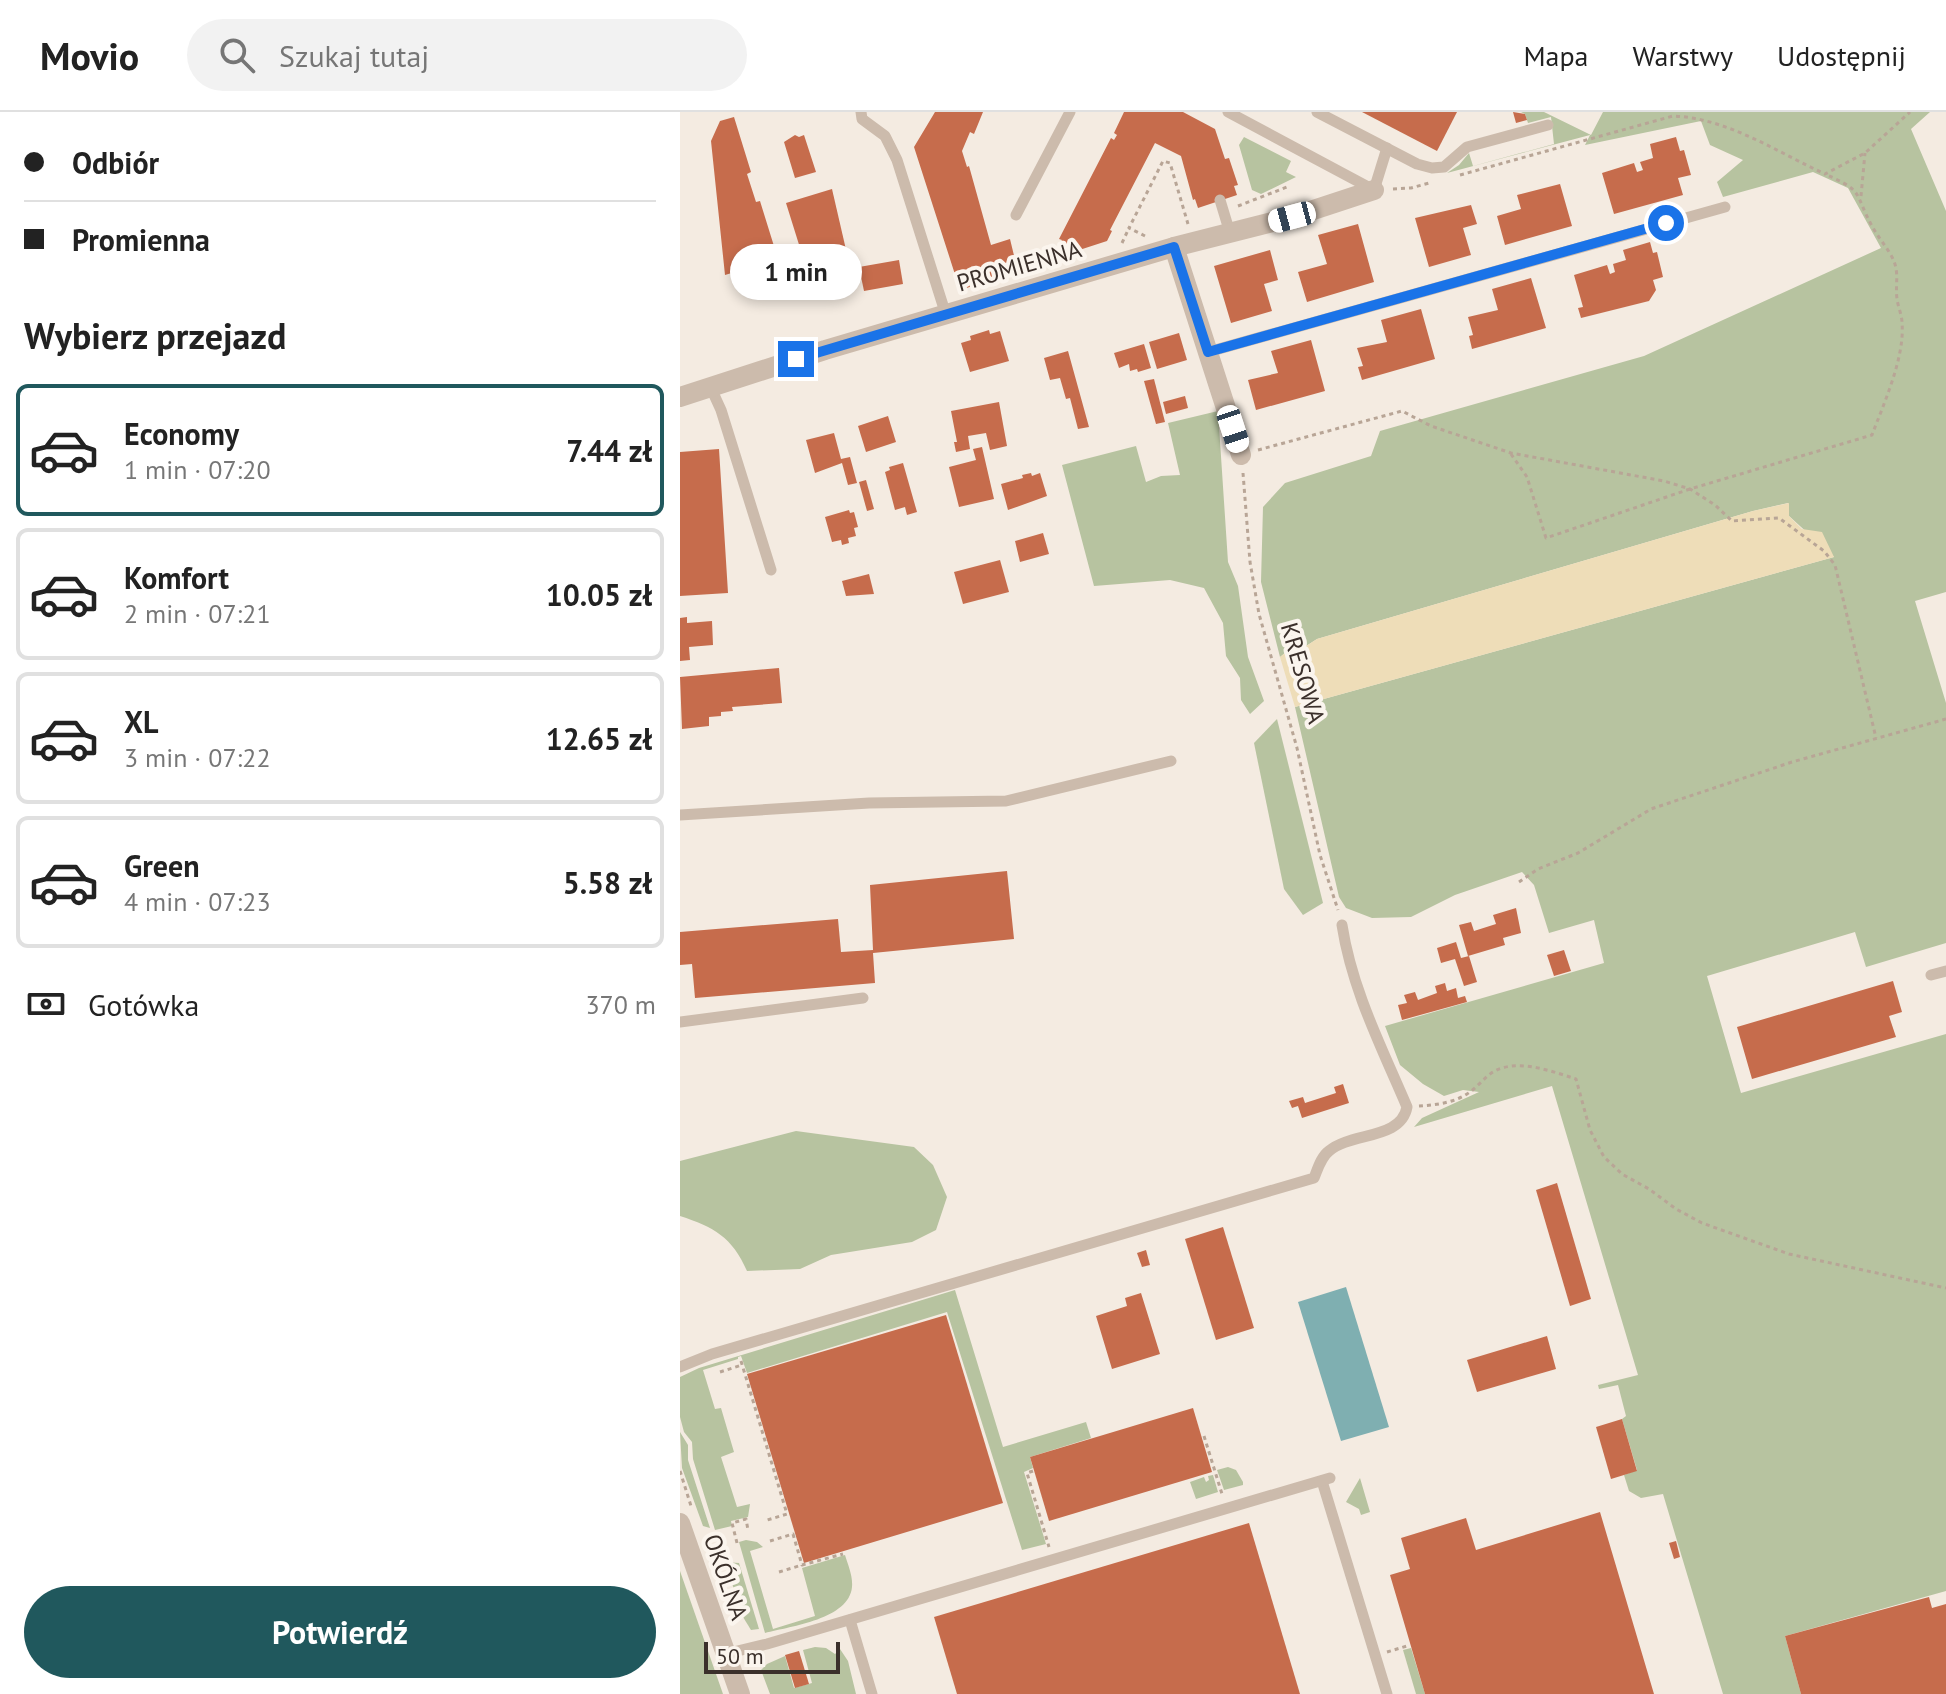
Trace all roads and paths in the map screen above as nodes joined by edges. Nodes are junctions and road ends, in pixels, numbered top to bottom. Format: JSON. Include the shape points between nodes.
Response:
{"nodes":[{"id":1,"x":861,"y":112,"type":"edge"},
{"id":2,"x":1070,"y":112,"type":"edge"},
{"id":3,"x":1228,"y":112,"type":"edge"},
{"id":4,"x":1317,"y":112,"type":"edge"},
{"id":5,"x":1910,"y":112,"type":"edge"},
{"id":6,"x":1548,"y":125,"type":"dead end"},
{"id":7,"x":1387,"y":148,"type":"junction"},
{"id":8,"x":1865,"y":153,"type":"junction"},
{"id":9,"x":1825,"y":174,"type":"junction"},
{"id":10,"x":1457,"y":176,"type":"dead end"},
{"id":11,"x":1442,"y":180,"type":"dead end"},
{"id":12,"x":1287,"y":187,"type":"dead end"},
{"id":13,"x":1411,"y":188,"type":"dead end"},
{"id":14,"x":1374,"y":190,"type":"junction"},
{"id":15,"x":1861,"y":199,"type":"junction"},
{"id":16,"x":1222,"y":206,"type":"junction"},
{"id":17,"x":1725,"y":207,"type":"dead end"},
{"id":18,"x":1016,"y":215,"type":"dead end"},
{"id":19,"x":1230,"y":233,"type":"junction"},
{"id":20,"x":1148,"y":237,"type":"dead end"},
{"id":21,"x":1174,"y":247,"type":"junction"},
{"id":22,"x":946,"y":315,"type":"junction"},
{"id":23,"x":1208,"y":352,"type":"junction"},
{"id":24,"x":710,"y":386,"type":"junction"},
{"id":25,"x":680,"y":397,"type":"edge"},
{"id":26,"x":1511,"y":453,"type":"junction"},
{"id":27,"x":1241,"y":455,"type":"junction"},
{"id":28,"x":1690,"y":489,"type":"junction"},
{"id":29,"x":771,"y":570,"type":"dead end"},
{"id":30,"x":1946,"y":719,"type":"edge"},
{"id":31,"x":1876,"y":738,"type":"junction"},
{"id":32,"x":1171,"y":761,"type":"dead end"},
{"id":33,"x":680,"y":815,"type":"edge"},
{"id":34,"x":1519,"y":882,"type":"dead end"},
{"id":35,"x":1342,"y":925,"type":"joint"},
{"id":36,"x":1946,"y":971,"type":"edge"},
{"id":37,"x":1931,"y":975,"type":"dead end"},
{"id":38,"x":863,"y":998,"type":"dead end"},
{"id":39,"x":680,"y":1022,"type":"edge"},
{"id":40,"x":1407,"y":1107,"type":"junction"},
{"id":41,"x":1946,"y":1288,"type":"edge"},
{"id":42,"x":740,"y":1358,"type":"dead end"},
{"id":43,"x":742,"y":1365,"type":"junction"},
{"id":44,"x":680,"y":1367,"type":"edge"},
{"id":45,"x":720,"y":1372,"type":"dead end"},
{"id":46,"x":1204,"y":1436,"type":"dead end"},
{"id":47,"x":680,"y":1471,"type":"edge"},
{"id":48,"x":1033,"y":1471,"type":"dead end"},
{"id":49,"x":1222,"y":1494,"type":"dead end"},
{"id":50,"x":687,"y":1518,"type":"edge"},
{"id":51,"x":764,"y":1521,"type":"dead end"},
{"id":52,"x":748,"y":1530,"type":"dead end"},
{"id":53,"x":770,"y":1541,"type":"dead end"},
{"id":54,"x":737,"y":1543,"type":"dead end"},
{"id":55,"x":684,"y":1548,"type":"edge"},
{"id":56,"x":843,"y":1554,"type":"dead end"},
{"id":57,"x":1053,"y":1559,"type":"junction"},
{"id":58,"x":802,"y":1565,"type":"junction"},
{"id":59,"x":779,"y":1572,"type":"dead end"},
{"id":60,"x":850,"y":1620,"type":"junction"},
{"id":61,"x":725,"y":1654,"type":"junction"},
{"id":62,"x":740,"y":1694,"type":"edge"},
{"id":63,"x":872,"y":1694,"type":"edge"},
{"id":64,"x":1387,"y":1694,"type":"edge"}],
"edges":[{"from":1,"to":22,"type":"lane","via":[[862,119],[885,136],[897,160]]},
{"from":2,"to":18,"type":"lane"},
{"from":3,"to":14,"type":"lane"},
{"from":4,"to":7,"type":"lane"},
{"from":5,"to":8,"type":"path"},
{"from":6,"to":7,"type":"lane","via":[[1467,147],[1438,169]]},
{"from":7,"to":14,"type":"lane"},
{"from":8,"to":9,"type":"path"},
{"from":8,"to":15,"type":"path"},
{"from":9,"to":10,"type":"path","via":[[1715,122],[1673,116]]},
{"from":9,"to":15,"type":"path","via":[[1852,186]]},
{"from":11,"to":13,"type":"path"},
{"from":12,"to":16,"type":"path"},
{"from":14,"to":19,"type":"street","name":"PROMIENNA"},
{"from":15,"to":28,"type":"path","via":[[1898,275],[1902,321],[1890,389],[1872,435]]},
{"from":16,"to":19,"type":"lane"},
{"from":16,"to":20,"type":"path","via":[[1188,224],[1170,163],[1163,161],[1129,228]]},
{"from":17,"to":23,"type":"lane"},
{"from":19,"to":21,"type":"street","name":"PROMIENNA"},
{"from":21,"to":22,"type":"street","name":"PROMIENNA"},
{"from":21,"to":23,"type":"street"},
{"from":22,"to":24,"type":"street","name":"PROMIENNA"},
{"from":23,"to":27,"type":"street"},
{"from":24,"to":25,"type":"street","name":"PROMIENNA"},
{"from":24,"to":29,"type":"lane"},
{"from":26,"to":27,"type":"path","via":[[1402,411]]},
{"from":26,"to":28,"type":"path"},
{"from":26,"to":28,"type":"path","via":[[1527,477],[1546,538]]},
{"from":27,"to":35,"type":"path","name":"KRESOWA","via":[[1259,614]]},
{"from":28,"to":31,"type":"path","via":[[1732,521],[1779,518],[1835,565]]},
{"from":30,"to":31,"type":"path"},
{"from":31,"to":34,"type":"path","via":[[1651,809]]},
{"from":32,"to":33,"type":"lane","via":[[1006,801]]},
{"from":35,"to":40,"type":"lane","via":[[1374,1036]]},
{"from":36,"to":37,"type":"lane"},
{"from":38,"to":39,"type":"lane"},
{"from":40,"to":41,"type":"path","via":[[1437,1105],[1467,1094],[1503,1068],[1547,1070],[1576,1079],[1590,1130],[1604,1157],[1676,1209],[1789,1254]]},
{"from":40,"to":44,"type":"lane","via":[[1398,1125],[1328,1151],[1314,1178]]},
{"from":42,"to":43,"type":"path"},
{"from":43,"to":45,"type":"path"},
{"from":43,"to":51,"type":"path","via":[[787,1514]]},
{"from":46,"to":49,"type":"path"},
{"from":47,"to":50,"type":"path"},
{"from":48,"to":57,"type":"path","via":[[1027,1473]]},
{"from":50,"to":55,"type":"street","name":"OKÓLNA"},
{"from":52,"to":54,"type":"path","via":[[746,1519],[732,1523]]},
{"from":53,"to":58,"type":"path","via":[[793,1534]]},
{"from":55,"to":61,"type":"street","name":"OKÓLNA"},
{"from":56,"to":58,"type":"path"},
{"from":57,"to":60,"type":"lane"},
{"from":57,"to":64,"type":"lane","via":[[1326,1479]]},
{"from":58,"to":59,"type":"path"},
{"from":60,"to":61,"type":"lane"},
{"from":60,"to":63,"type":"lane"},
{"from":61,"to":62,"type":"street","name":"OKÓLNA"}]}
